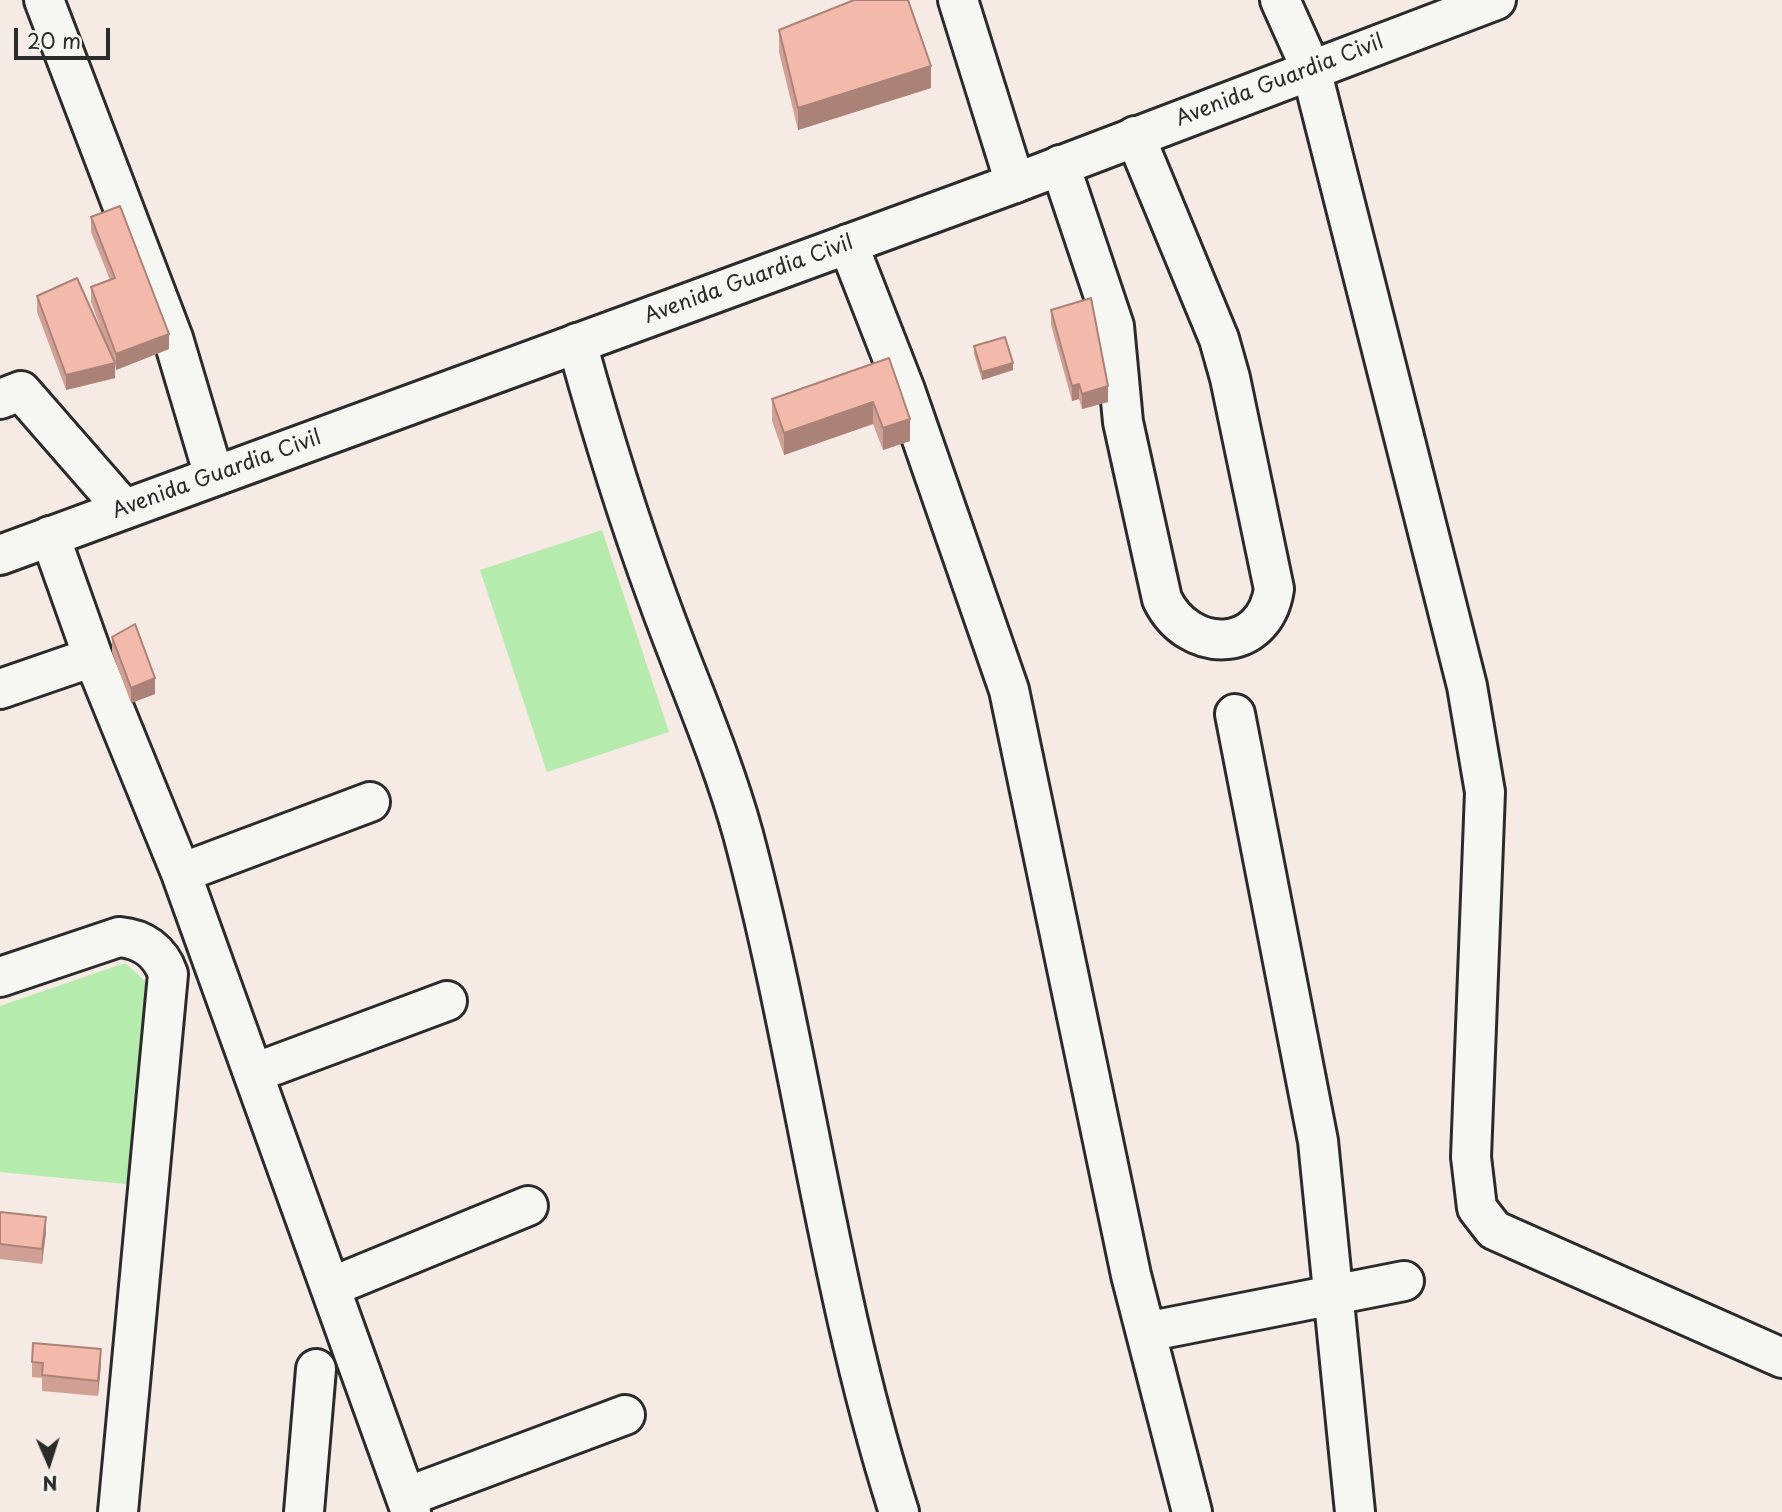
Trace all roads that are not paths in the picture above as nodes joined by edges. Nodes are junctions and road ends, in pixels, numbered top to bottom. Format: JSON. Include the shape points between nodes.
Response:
{"nodes":[{"id":1,"x":44,"y":0,"type":"edge"},
{"id":2,"x":958,"y":0,"type":"edge"},
{"id":3,"x":1280,"y":0,"type":"edge"},
{"id":4,"x":1496,"y":0,"type":"edge"},
{"id":5,"x":1311,"y":69,"type":"junction"},
{"id":6,"x":1135,"y":136,"type":"junction"},
{"id":7,"x":1060,"y":165,"type":"junction"},
{"id":8,"x":1015,"y":183,"type":"junction"},
{"id":9,"x":848,"y":244,"type":"junction"},
{"id":10,"x":577,"y":343,"type":"junction"},
{"id":11,"x":0,"y":398,"type":"edge"},
{"id":12,"x":214,"y":476,"type":"junction"},
{"id":13,"x":124,"y":509,"type":"junction"},
{"id":14,"x":50,"y":536,"type":"junction"},
{"id":15,"x":0,"y":555,"type":"edge"},
{"id":16,"x":93,"y":657,"type":"junction"},
{"id":17,"x":0,"y":689,"type":"edge"},
{"id":18,"x":1235,"y":713,"type":"dead end"},
{"id":19,"x":370,"y":802,"type":"dead end"},
{"id":20,"x":181,"y":873,"type":"junction"},
{"id":21,"x":0,"y":977,"type":"edge"},
{"id":22,"x":447,"y":1001,"type":"dead end"},
{"id":23,"x":254,"y":1073,"type":"junction"},
{"id":24,"x":528,"y":1206,"type":"dead end"},
{"id":25,"x":1404,"y":1281,"type":"dead end"},
{"id":26,"x":331,"y":1287,"type":"junction"},
{"id":27,"x":1332,"y":1295,"type":"junction"},
{"id":28,"x":1146,"y":1332,"type":"junction"},
{"id":29,"x":1782,"y":1358,"type":"edge"},
{"id":30,"x":316,"y":1369,"type":"dead end"},
{"id":31,"x":625,"y":1415,"type":"dead end"},
{"id":32,"x":408,"y":1504,"type":"edge"},
{"id":33,"x":118,"y":1512,"type":"edge"},
{"id":34,"x":304,"y":1512,"type":"edge"},
{"id":35,"x":899,"y":1512,"type":"edge"},
{"id":36,"x":1192,"y":1512,"type":"edge"},
{"id":37,"x":1355,"y":1512,"type":"edge"}],
"edges":[{"from":1,"to":12,"type":"main road","via":[[173,338]]},
{"from":2,"to":8,"type":"main road"},
{"from":3,"to":5,"type":"main road"},
{"from":4,"to":5,"type":"main road","name":"Avenida Guardia Civil"},
{"from":5,"to":6,"type":"main road","name":"Avenida Guardia Civil"},
{"from":5,"to":29,"type":"main road","via":[[1467,686],[1485,792],[1471,1157],[1477,1208],[1494,1230]]},
{"from":6,"to":7,"type":"main road","name":"Avenida Guardia Civil"},
{"from":6,"to":7,"type":"main road","via":[[1214,325],[1230,377],[1274,589],[1261,622],[1242,635],[1215,640],[1191,632],[1175,620],[1162,599],[1123,422],[1112,317]]},
{"from":7,"to":8,"type":"main road","name":"Avenida Guardia Civil"},
{"from":8,"to":9,"type":"main road","name":"Avenida Guardia Civil"},
{"from":9,"to":10,"type":"main road","name":"Avenida Guardia Civil"},
{"from":9,"to":28,"type":"main road","via":[[905,390],[1009,690]]},
{"from":10,"to":12,"type":"main road","name":"Avenida Guardia Civil"},
{"from":10,"to":35,"type":"main road","via":[[615,481],[742,830],[839,1288]]},
{"from":11,"to":13,"type":"main road","via":[[21,391]]},
{"from":12,"to":13,"type":"main road","name":"Avenida Guardia Civil"},
{"from":13,"to":14,"type":"main road","name":"Avenida Guardia Civil"},
{"from":14,"to":15,"type":"main road","name":"Avenida Guardia Civil"},
{"from":14,"to":16,"type":"main road"},
{"from":16,"to":17,"type":"main road"},
{"from":16,"to":20,"type":"main road"},
{"from":18,"to":27,"type":"main road","via":[[1318,1141]]},
{"from":19,"to":20,"type":"main road"},
{"from":20,"to":23,"type":"main road"},
{"from":21,"to":33,"type":"main road","via":[[119,937],[150,947],[168,974]]},
{"from":22,"to":23,"type":"main road"},
{"from":23,"to":26,"type":"main road"},
{"from":24,"to":26,"type":"main road"},
{"from":25,"to":27,"type":"main road"},
{"from":26,"to":32,"type":"main road"},
{"from":27,"to":28,"type":"main road"},
{"from":27,"to":37,"type":"main road"},
{"from":28,"to":36,"type":"main road"},
{"from":30,"to":34,"type":"main road"},
{"from":31,"to":32,"type":"main road"}]}
